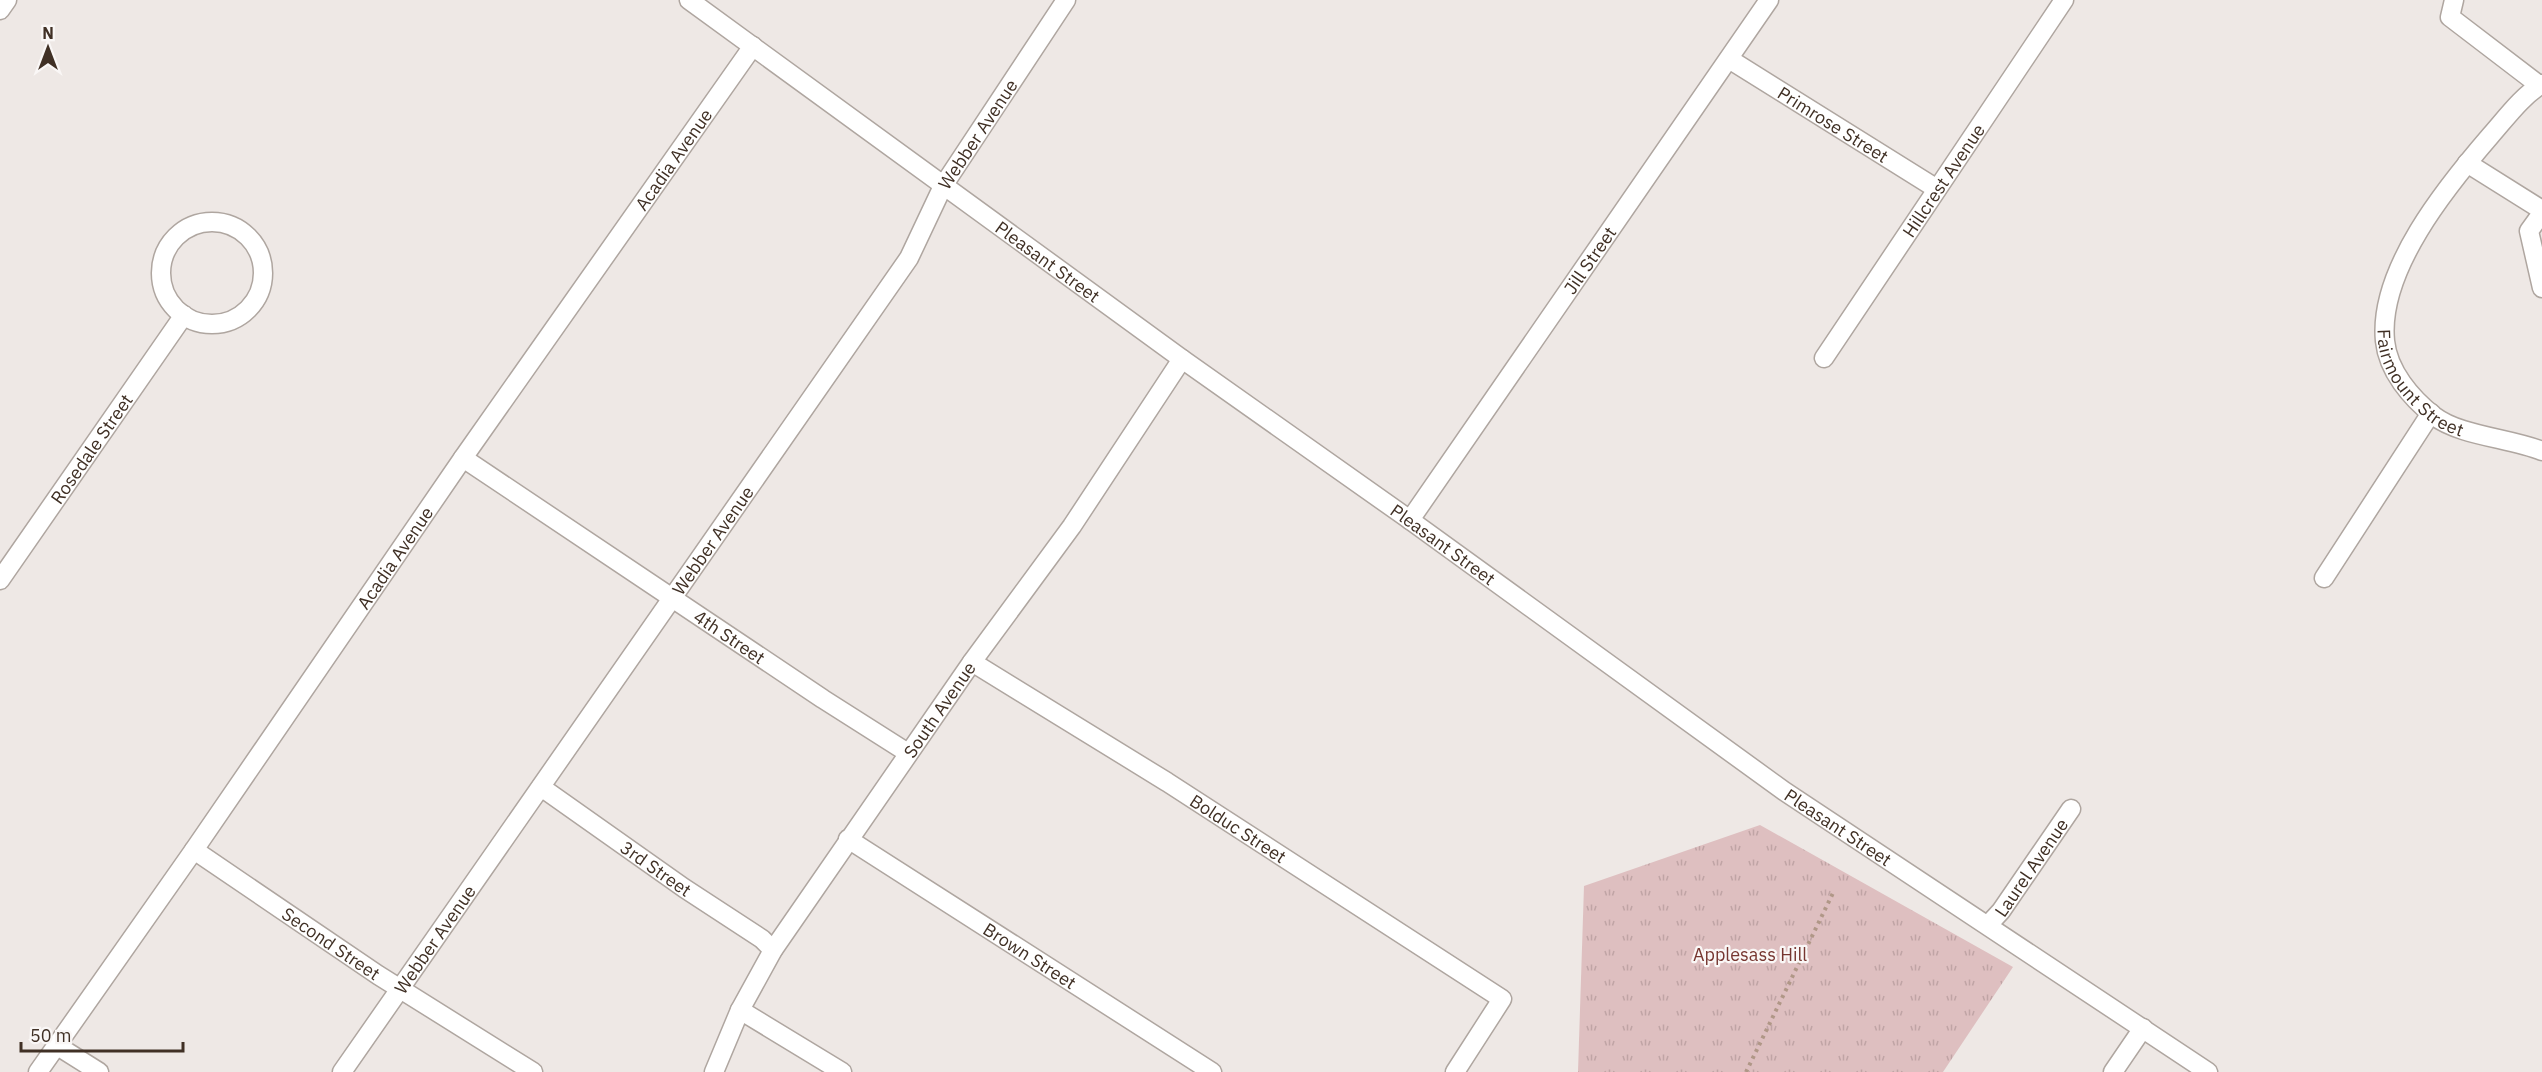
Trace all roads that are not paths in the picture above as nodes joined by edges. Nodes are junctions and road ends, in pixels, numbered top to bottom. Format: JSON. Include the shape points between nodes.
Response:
{"nodes":[{"id":1,"x":7,"y":0,"type":"edge"},
{"id":2,"x":690,"y":0,"type":"edge"},
{"id":3,"x":1066,"y":0,"type":"edge"},
{"id":4,"x":1769,"y":0,"type":"edge"},
{"id":5,"x":2064,"y":0,"type":"edge"},
{"id":6,"x":2454,"y":0,"type":"edge"},
{"id":7,"x":0,"y":10,"type":"edge"},
{"id":8,"x":753,"y":46,"type":"junction"},
{"id":9,"x":1729,"y":59,"type":"junction"},
{"id":10,"x":2541,"y":84,"type":"edge"},
{"id":11,"x":2467,"y":163,"type":"junction"},
{"id":12,"x":943,"y":186,"type":"junction"},
{"id":13,"x":1936,"y":189,"type":"junction"},
{"id":14,"x":2542,"y":212,"type":"edge"},
{"id":15,"x":2542,"y":288,"type":"edge"},
{"id":16,"x":184,"y":315,"type":"junction"},
{"id":17,"x":1824,"y":358,"type":"dead end"},
{"id":18,"x":1182,"y":359,"type":"junction"},
{"id":19,"x":2431,"y":413,"type":"junction"},
{"id":20,"x":2542,"y":451,"type":"edge"},
{"id":21,"x":463,"y":458,"type":"junction"},
{"id":22,"x":1410,"y":520,"type":"junction"},
{"id":23,"x":2324,"y":578,"type":"dead end"},
{"id":24,"x":0,"y":580,"type":"edge"},
{"id":25,"x":673,"y":598,"type":"junction"},
{"id":26,"x":972,"y":662,"type":"junction"},
{"id":27,"x":908,"y":753,"type":"junction"},
{"id":28,"x":541,"y":787,"type":"junction"},
{"id":29,"x":2071,"y":809,"type":"dead end"},
{"id":30,"x":848,"y":839,"type":"junction"},
{"id":31,"x":194,"y":850,"type":"junction"},
{"id":32,"x":1988,"y":925,"type":"junction"},
{"id":33,"x":773,"y":950,"type":"junction"},
{"id":34,"x":401,"y":988,"type":"junction"},
{"id":35,"x":740,"y":1010,"type":"junction"},
{"id":36,"x":2143,"y":1028,"type":"junction"},
{"id":37,"x":56,"y":1045,"type":"junction"},
{"id":38,"x":38,"y":1072,"type":"edge"},
{"id":39,"x":99,"y":1072,"type":"edge"},
{"id":40,"x":342,"y":1072,"type":"edge"},
{"id":41,"x":532,"y":1072,"type":"edge"},
{"id":42,"x":714,"y":1072,"type":"edge"},
{"id":43,"x":842,"y":1072,"type":"edge"},
{"id":44,"x":1212,"y":1072,"type":"edge"},
{"id":45,"x":1455,"y":1072,"type":"edge"},
{"id":46,"x":2113,"y":1072,"type":"edge"},
{"id":47,"x":2208,"y":1072,"type":"edge"}],
"edges":[{"from":1,"to":7,"type":"street"},
{"from":2,"to":8,"type":"street","name":"Pleasant Street"},
{"from":3,"to":12,"type":"street","name":"Webber Avenue"},
{"from":4,"to":9,"type":"street","name":"Jill Street"},
{"from":5,"to":13,"type":"street","name":"Hillcrest Avenue"},
{"from":6,"to":10,"type":"street","via":[[2450,17]]},
{"from":8,"to":12,"type":"street","name":"Pleasant Street"},
{"from":8,"to":21,"type":"street","name":"Acadia Avenue"},
{"from":9,"to":13,"type":"street","name":"Primrose Street"},
{"from":9,"to":22,"type":"street","name":"Jill Street"},
{"from":10,"to":11,"type":"street","name":"Fairmount Street","via":[[2511,111]]},
{"from":11,"to":14,"type":"street"},
{"from":11,"to":19,"type":"street","name":"Fairmount Street","via":[[2417,236],[2385,312],[2389,360],[2401,382]]},
{"from":12,"to":18,"type":"street","name":"Pleasant Street"},
{"from":12,"to":25,"type":"street","name":"Webber Avenue","via":[[909,258]]},
{"from":13,"to":17,"type":"street","name":"Hillcrest Avenue"},
{"from":14,"to":15,"type":"street","via":[[2529,231]]},
{"from":16,"to":16,"type":"street","via":[[198,322],[229,321],[243,314],[261,290],[264,275],[259,252],[245,234],[231,225],[198,224],[171,243],[161,274],[164,290]]},
{"from":16,"to":24,"type":"street","name":"Rosedale Street"},
{"from":18,"to":22,"type":"street","name":"Pleasant Street"},
{"from":18,"to":26,"type":"street","name":"South Avenue","via":[[1072,526]]},
{"from":19,"to":20,"type":"street","name":"Fairmount Street","via":[[2459,429]]},
{"from":19,"to":23,"type":"street"},
{"from":21,"to":25,"type":"street","name":"4th Street"},
{"from":21,"to":31,"type":"street","name":"Acadia Avenue"},
{"from":22,"to":32,"type":"street","name":"Pleasant Street","via":[[1784,791]]},
{"from":25,"to":27,"type":"street","name":"4th Street"},
{"from":25,"to":28,"type":"street","name":"Webber Avenue"},
{"from":26,"to":27,"type":"street","name":"South Avenue"},
{"from":26,"to":45,"type":"street","name":"Bolduc Street","via":[[1167,782],[1502,999]]},
{"from":27,"to":30,"type":"street","name":"South Avenue"},
{"from":28,"to":33,"type":"street","name":"3rd Street"},
{"from":28,"to":34,"type":"street","name":"Webber Avenue"},
{"from":29,"to":32,"type":"street","name":"Laurel Avenue"},
{"from":30,"to":33,"type":"street","name":"South Avenue"},
{"from":30,"to":44,"type":"street","name":"Brown Street"},
{"from":31,"to":34,"type":"street","name":"Second Street"},
{"from":31,"to":37,"type":"street","name":"Acadia Avenue"},
{"from":32,"to":36,"type":"street","name":"Pleasant Street"},
{"from":33,"to":35,"type":"street","name":"South Avenue"},
{"from":34,"to":40,"type":"street","name":"Webber Avenue"},
{"from":34,"to":41,"type":"street","name":"Second Street"},
{"from":35,"to":42,"type":"street","name":"South Avenue"},
{"from":35,"to":43,"type":"street"},
{"from":36,"to":46,"type":"street"},
{"from":36,"to":47,"type":"street","name":"Pleasant Street"},
{"from":37,"to":38,"type":"street","name":"Acadia Avenue"},
{"from":37,"to":39,"type":"street"}]}
